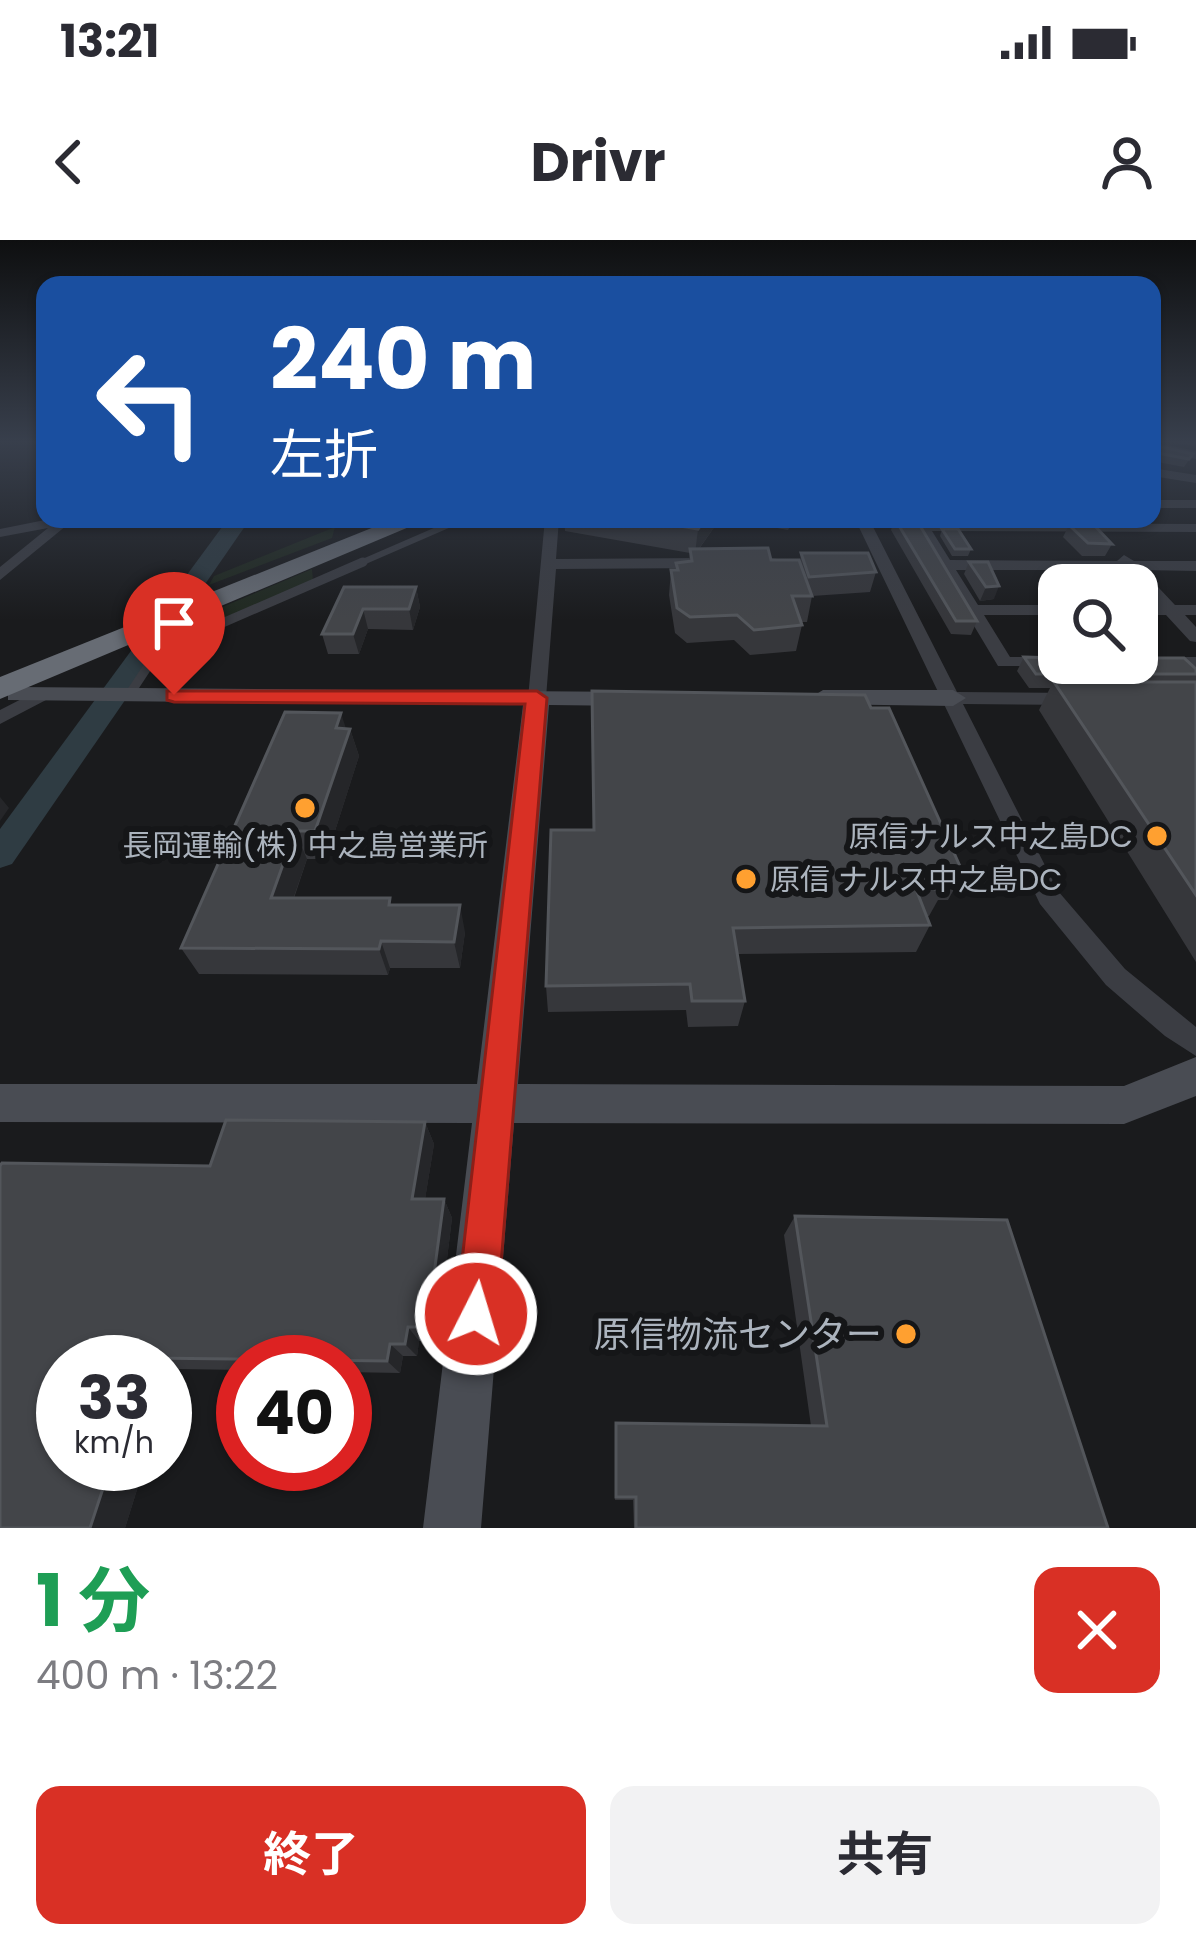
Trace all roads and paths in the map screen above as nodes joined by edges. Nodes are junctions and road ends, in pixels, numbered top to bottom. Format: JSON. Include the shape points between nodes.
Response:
{"nodes":[{"id":1,"x":1161,"y":504,"type":"edge"},
{"id":2,"x":1196,"y":504,"type":"edge"},
{"id":3,"x":36,"y":526,"type":"edge"},
{"id":4,"x":1161,"y":527,"type":"edge"},
{"id":5,"x":56,"y":528,"type":"edge"},
{"id":6,"x":369,"y":528,"type":"edge"},
{"id":7,"x":393,"y":528,"type":"edge"},
{"id":8,"x":439,"y":528,"type":"edge"},
{"id":9,"x":552,"y":528,"type":"edge"},
{"id":10,"x":866,"y":528,"type":"edge"},
{"id":11,"x":923,"y":528,"type":"edge"},
{"id":12,"x":1094,"y":528,"type":"edge"},
{"id":13,"x":1196,"y":528,"type":"edge"},
{"id":14,"x":0,"y":533,"type":"edge"},
{"id":15,"x":717,"y":563,"type":"edge"},
{"id":16,"x":860,"y":563,"type":"edge"},
{"id":17,"x":884,"y":563,"type":"junction"},
{"id":18,"x":550,"y":564,"type":"junction"},
{"id":19,"x":1128,"y":564,"type":"edge"},
{"id":20,"x":945,"y":565,"type":"junction"},
{"id":21,"x":1038,"y":566,"type":"edge"},
{"id":22,"x":1196,"y":566,"type":"edge"},
{"id":23,"x":1158,"y":567,"type":"edge"},
{"id":24,"x":0,"y":574,"type":"edge"},
{"id":25,"x":1158,"y":597,"type":"edge"},
{"id":26,"x":200,"y":603,"type":"junction"},
{"id":27,"x":972,"y":610,"type":"junction"},
{"id":28,"x":1038,"y":610,"type":"edge"},
{"id":29,"x":1158,"y":610,"type":"edge"},
{"id":30,"x":1170,"y":610,"type":"junction"},
{"id":31,"x":1196,"y":610,"type":"edge"},
{"id":32,"x":1196,"y":637,"type":"edge"},
{"id":33,"x":1038,"y":662,"type":"edge"},
{"id":34,"x":1158,"y":662,"type":"edge"},
{"id":35,"x":1196,"y":662,"type":"edge"},
{"id":36,"x":11,"y":685,"type":"edge"},
{"id":37,"x":129,"y":695,"type":"junction"},
{"id":38,"x":537,"y":698,"type":"junction"},
{"id":39,"x":652,"y":698,"type":"edge"},
{"id":40,"x":791,"y":698,"type":"edge"},
{"id":41,"x":953,"y":698,"type":"junction"},
{"id":42,"x":1108,"y":699,"type":"edge"},
{"id":43,"x":0,"y":718,"type":"edge"},
{"id":44,"x":1196,"y":1043,"type":"edge"},
{"id":45,"x":1196,"y":1075,"type":"edge"},
{"id":46,"x":0,"y":1103,"type":"edge"},
{"id":47,"x":496,"y":1105,"type":"junction"},
{"id":48,"x":452,"y":1528,"type":"edge"}],
"edges":[{"from":1,"to":2,"type":"street"},
{"from":3,"to":14,"type":"street"},
{"from":4,"to":13,"type":"street"},
{"from":5,"to":24,"type":"street"},
{"from":6,"to":26,"type":"highway"},
{"from":7,"to":26,"type":"highway"},
{"from":8,"to":37,"type":"lane","via":[[158,651]]},
{"from":9,"to":18,"type":"street"},
{"from":10,"to":17,"type":"street"},
{"from":11,"to":20,"type":"street"},
{"from":12,"to":19,"type":"street"},
{"from":15,"to":18,"type":"street"},
{"from":16,"to":17,"type":"street"},
{"from":17,"to":41,"type":"street"},
{"from":18,"to":38,"type":"street"},
{"from":20,"to":21,"type":"street"},
{"from":20,"to":27,"type":"street"},
{"from":22,"to":23,"type":"street"},
{"from":25,"to":30,"type":"street"},
{"from":26,"to":36,"type":"highway"},
{"from":27,"to":28,"type":"street"},
{"from":27,"to":33,"type":"street","via":[[1004,662]]},
{"from":29,"to":30,"type":"street"},
{"from":30,"to":31,"type":"street"},
{"from":30,"to":32,"type":"street"},
{"from":34,"to":35,"type":"street"},
{"from":36,"to":37,"type":"street"},
{"from":36,"to":43,"type":"street"},
{"from":37,"to":38,"type":"street"},
{"from":38,"to":39,"type":"street"},
{"from":38,"to":47,"type":"street"},
{"from":40,"to":41,"type":"street"},
{"from":41,"to":42,"type":"street"},
{"from":41,"to":44,"type":"street","via":[[1072,930]]},
{"from":45,"to":47,"type":"street","via":[[1124,1105]]},
{"from":46,"to":47,"type":"street"},
{"from":47,"to":48,"type":"street"}]}
